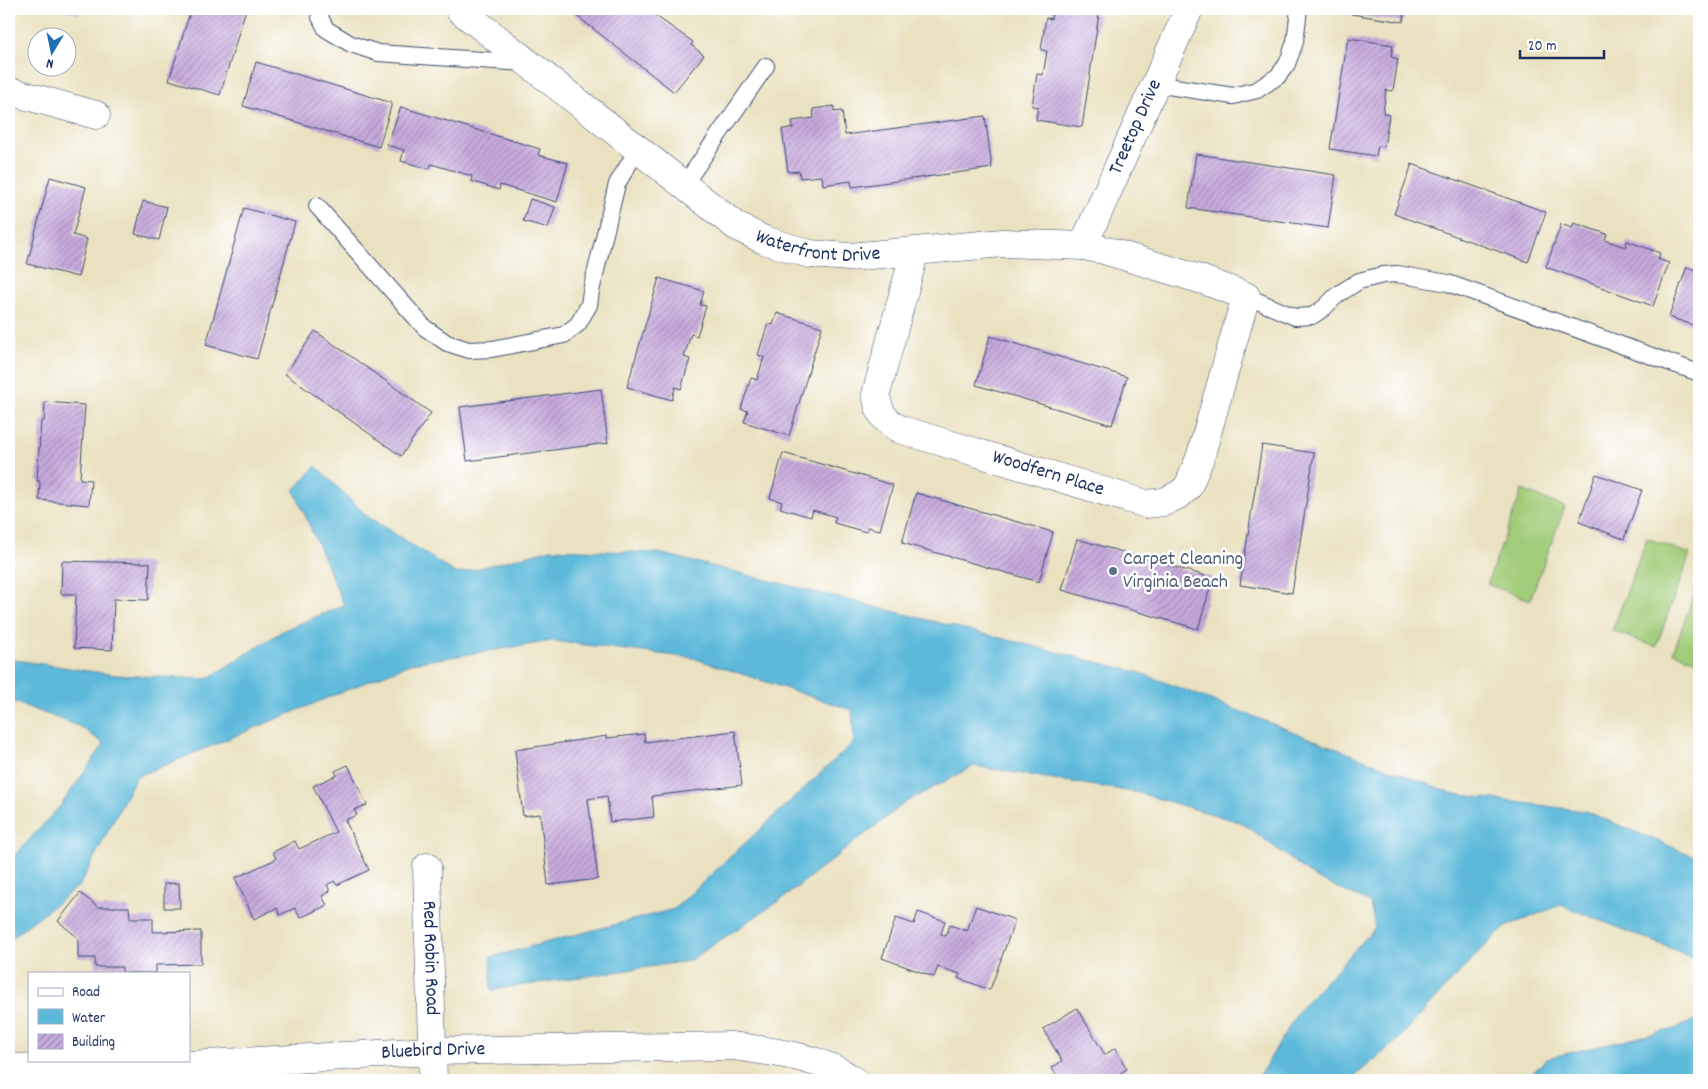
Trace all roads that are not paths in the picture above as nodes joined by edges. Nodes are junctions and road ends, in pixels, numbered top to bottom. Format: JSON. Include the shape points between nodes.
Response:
{"nodes":[{"id":1,"x":320,"y":9,"type":"edge"},
{"id":2,"x":460,"y":9,"type":"edge"},
{"id":3,"x":1189,"y":9,"type":"edge"},
{"id":4,"x":1299,"y":9,"type":"edge"},
{"id":5,"x":530,"y":64,"type":"junction"},
{"id":6,"x":766,"y":66,"type":"dead end"},
{"id":7,"x":1155,"y":84,"type":"junction"},
{"id":8,"x":9,"y":92,"type":"edge"},
{"id":9,"x":96,"y":115,"type":"dead end"},
{"id":10,"x":640,"y":150,"type":"junction"},
{"id":11,"x":684,"y":186,"type":"junction"},
{"id":12,"x":317,"y":206,"type":"dead end"},
{"id":13,"x":1083,"y":246,"type":"junction"},
{"id":14,"x":915,"y":251,"type":"junction"},
{"id":15,"x":1246,"y":296,"type":"junction"},
{"id":16,"x":1699,"y":373,"type":"edge"},
{"id":17,"x":427,"y":867,"type":"dead end"},
{"id":18,"x":431,"y":1051,"type":"junction"},
{"id":19,"x":9,"y":1067,"type":"edge"},
{"id":20,"x":433,"y":1080,"type":"edge"},
{"id":21,"x":853,"y":1080,"type":"edge"}],
"edges":[{"from":1,"to":5,"type":"lane","via":[[326,29],[351,44],[378,53]]},
{"from":2,"to":5,"type":"street","name":"Waterfront Drive"},
{"from":3,"to":7,"type":"street","name":"Treetop Drive"},
{"from":4,"to":7,"type":"lane","via":[[1295,42],[1287,64],[1278,76],[1257,90],[1233,96]]},
{"from":5,"to":10,"type":"street","name":"Waterfront Drive"},
{"from":6,"to":11,"type":"lane"},
{"from":7,"to":13,"type":"street","name":"Treetop Drive"},
{"from":8,"to":9,"type":"street"},
{"from":10,"to":11,"type":"street","name":"Waterfront Drive"},
{"from":10,"to":12,"type":"lane","via":[[617,184],[589,305],[578,324],[564,335],[492,349],[469,350],[447,343],[425,328]]},
{"from":11,"to":14,"type":"street","name":"Waterfront Drive","via":[[736,226],[764,240],[810,254],[849,257]]},
{"from":13,"to":14,"type":"street","name":"Waterfront Drive","via":[[1003,243]]},
{"from":13,"to":15,"type":"street","name":"Waterfront Drive","via":[[1203,280]]},
{"from":14,"to":15,"type":"street","name":"Woodfern Place","via":[[876,394],[878,408],[886,421],[900,429],[1146,504],[1164,502],[1188,487],[1200,458]]},
{"from":15,"to":16,"type":"lane","via":[[1295,317],[1312,316],[1359,281],[1398,274],[1448,284]]},
{"from":17,"to":18,"type":"street","name":"Red Robin Road"},
{"from":18,"to":19,"type":"street","name":"Bluebird Drive","via":[[69,1072]]},
{"from":18,"to":20,"type":"street","name":"Red Robin Road"},
{"from":18,"to":21,"type":"street","name":"Bluebird Drive","via":[[732,1046],[778,1052],[830,1068]]}]}
